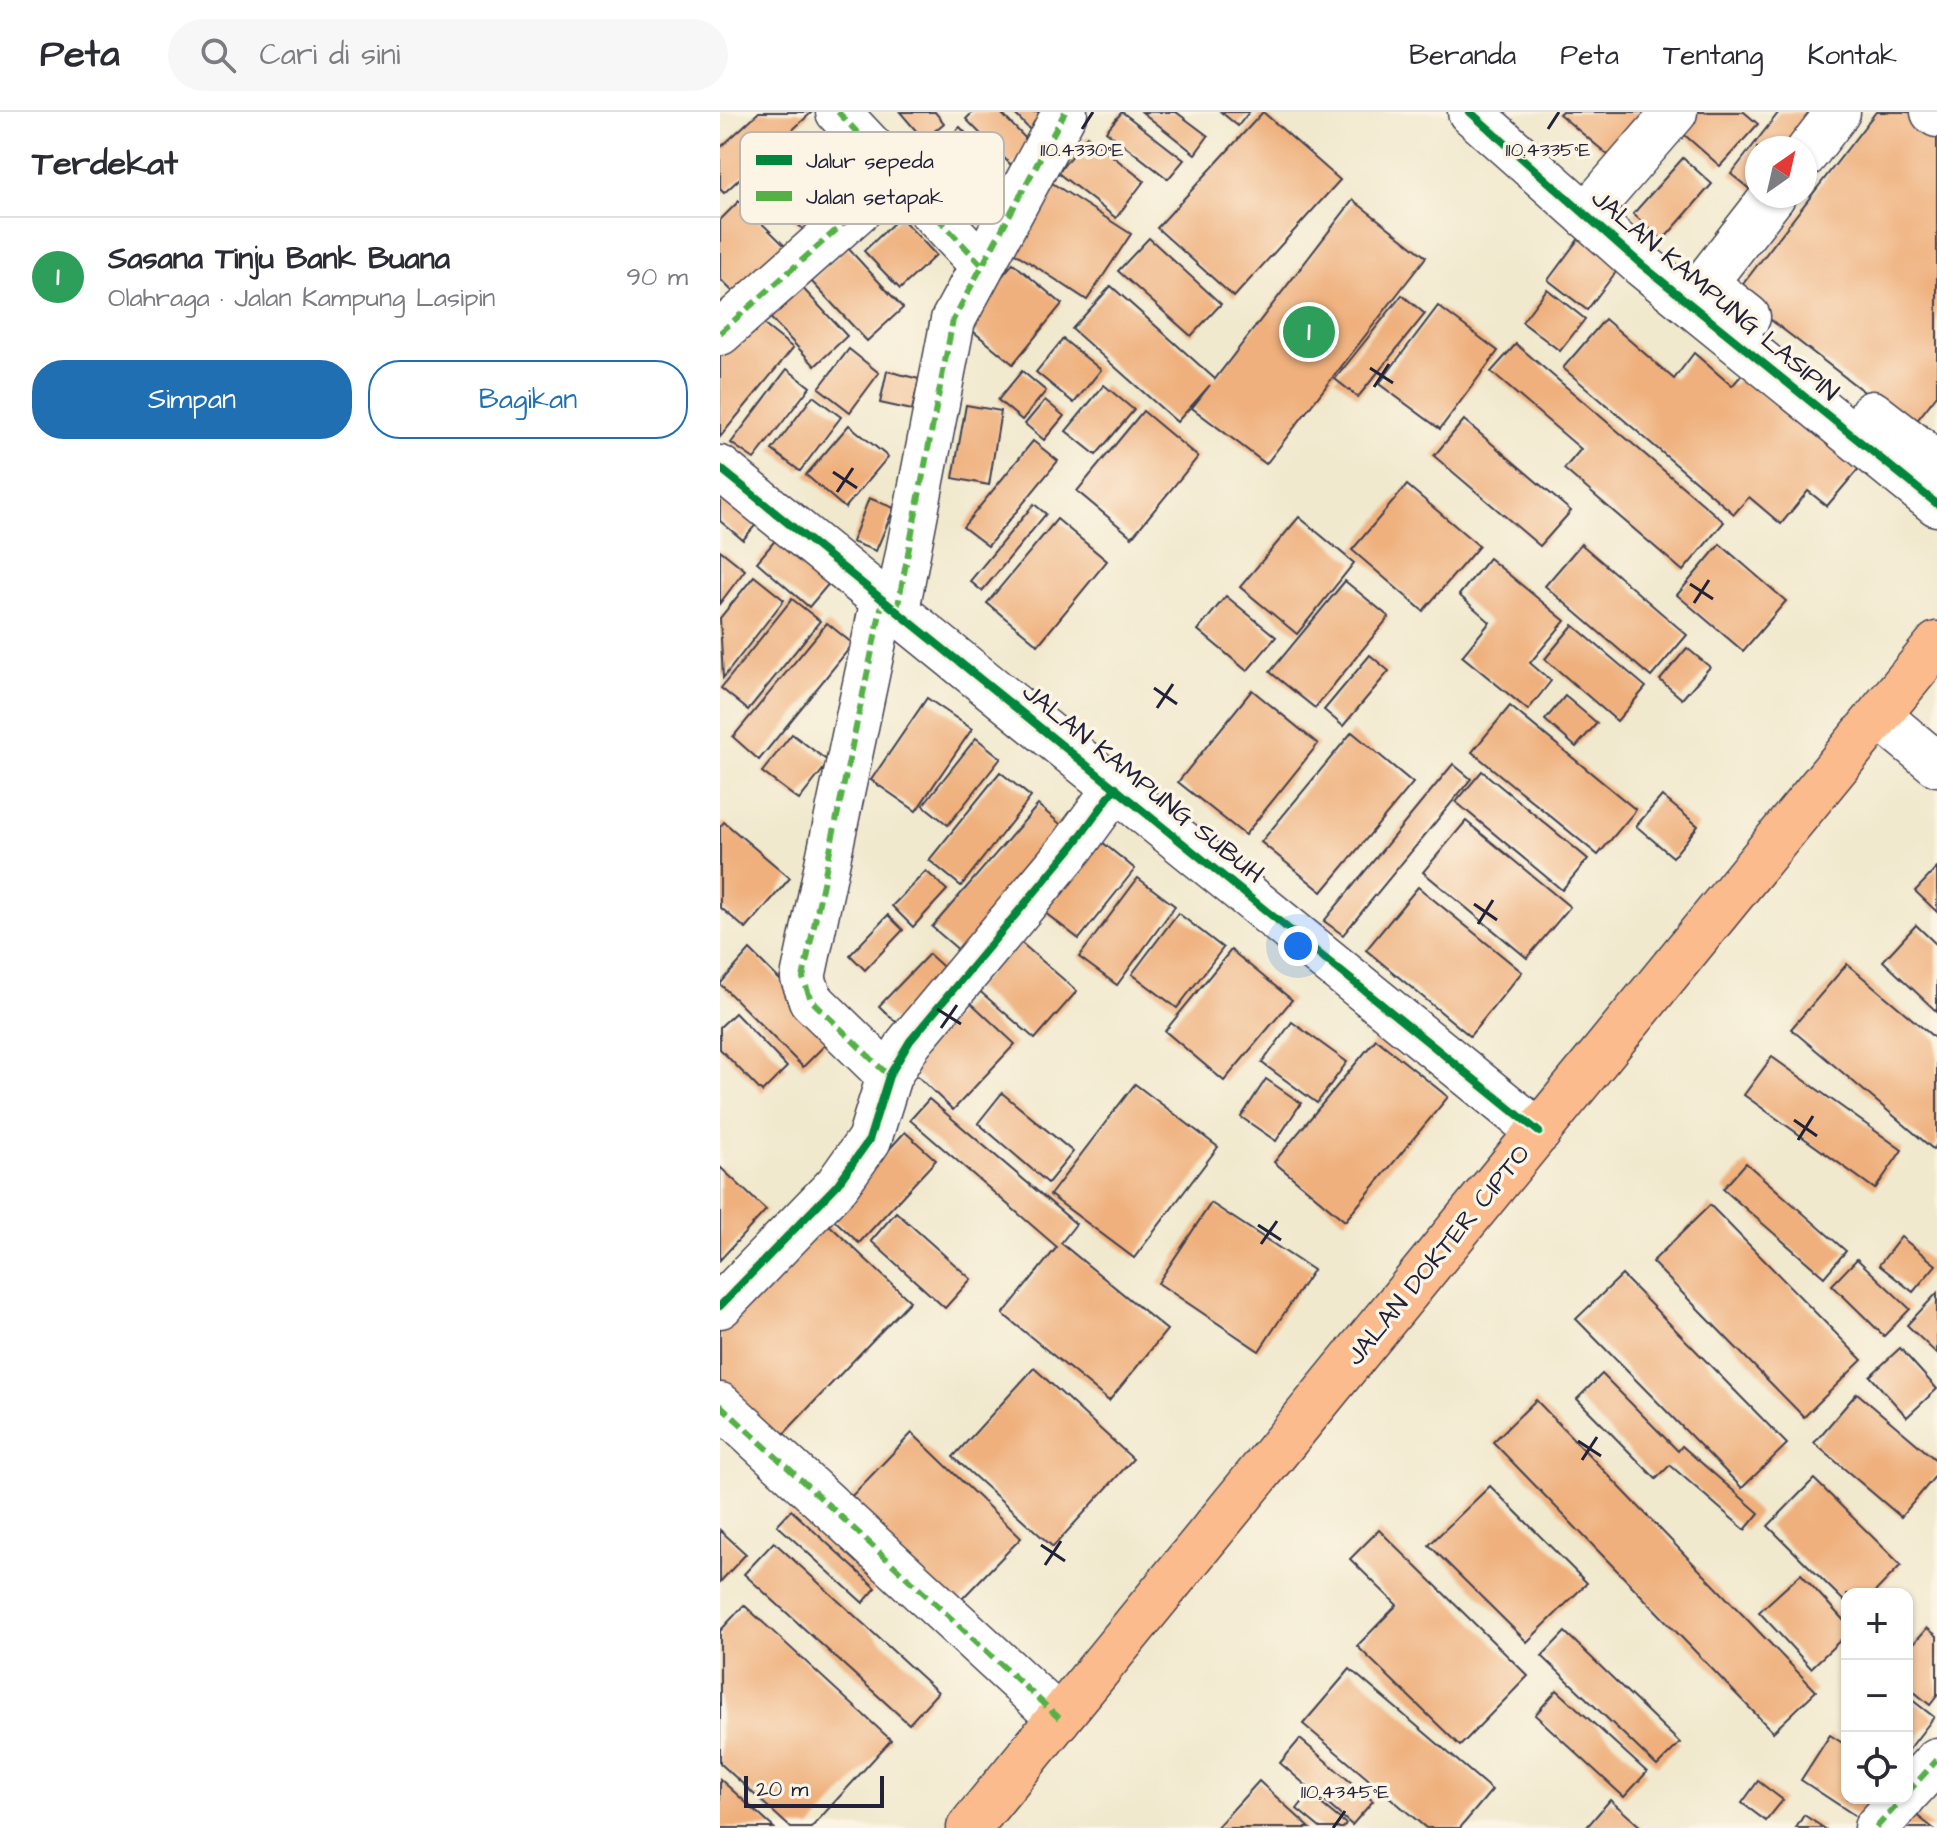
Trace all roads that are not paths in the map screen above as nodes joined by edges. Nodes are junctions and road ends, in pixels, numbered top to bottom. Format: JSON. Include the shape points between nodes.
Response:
{"nodes":[{"id":1,"x":838,"y":112,"type":"edge"},
{"id":2,"x":1065,"y":112,"type":"edge"},
{"id":3,"x":1470,"y":112,"type":"edge"},
{"id":4,"x":1675,"y":112,"type":"edge"},
{"id":5,"x":1838,"y":112,"type":"edge"},
{"id":6,"x":857,"y":132,"type":"edge"},
{"id":7,"x":1817,"y":139,"type":"edge"},
{"id":8,"x":1764,"y":208,"type":"edge"},
{"id":9,"x":1586,"y":215,"type":"junction"},
{"id":10,"x":1004,"y":222,"type":"edge"},
{"id":11,"x":843,"y":224,"type":"edge"},
{"id":12,"x":944,"y":224,"type":"edge"},
{"id":13,"x":1003,"y":224,"type":"edge"},
{"id":14,"x":981,"y":264,"type":"junction"},
{"id":15,"x":720,"y":333,"type":"edge"},
{"id":16,"x":1937,"y":463,"type":"edge"},
{"id":17,"x":720,"y":468,"type":"edge"},
{"id":18,"x":1937,"y":504,"type":"edge"},
{"id":19,"x":890,"y":605,"type":"junction"},
{"id":20,"x":1937,"y":644,"type":"edge"},
{"id":21,"x":1879,"y":716,"type":"junction"},
{"id":22,"x":1937,"y":764,"type":"edge"},
{"id":23,"x":1116,"y":787,"type":"junction"},
{"id":24,"x":889,"y":1076,"type":"junction"},
{"id":25,"x":1539,"y":1132,"type":"junction"},
{"id":26,"x":720,"y":1306,"type":"edge"},
{"id":27,"x":720,"y":1405,"type":"edge"},
{"id":28,"x":1059,"y":1718,"type":"junction"},
{"id":29,"x":1937,"y":1760,"type":"edge"},
{"id":30,"x":1913,"y":1786,"type":"edge"},
{"id":31,"x":1898,"y":1804,"type":"edge"},
{"id":32,"x":969,"y":1828,"type":"edge"},
{"id":33,"x":1876,"y":1828,"type":"edge"}],
"edges":[{"from":1,"to":6,"type":"street"},
{"from":2,"to":10,"type":"street"},
{"from":3,"to":9,"type":"street","name":"JALAN KAMPUNG LASIPIN"},
{"from":4,"to":9,"type":"street"},
{"from":5,"to":7,"type":"street"},
{"from":8,"to":16,"type":"street","via":[[1705,283]]},
{"from":9,"to":18,"type":"street","name":"JALAN KAMPUNG LASIPIN"},
{"from":11,"to":15,"type":"street"},
{"from":12,"to":14,"type":"street"},
{"from":13,"to":14,"type":"street"},
{"from":14,"to":19,"type":"street","via":[[953,320]]},
{"from":17,"to":19,"type":"street","name":"JALAN KAMPUNG SUBUH"},
{"from":19,"to":23,"type":"street","name":"JALAN KAMPUNG SUBUH"},
{"from":19,"to":24,"type":"street","via":[[803,984],[811,1000]]},
{"from":20,"to":21,"type":"highway","name":"JALAN DOKTER CIPTO"},
{"from":21,"to":22,"type":"street"},
{"from":21,"to":25,"type":"highway","name":"JALAN DOKTER CIPTO"},
{"from":23,"to":24,"type":"street","via":[[910,1041]]},
{"from":23,"to":25,"type":"street","name":"JALAN KAMPUNG SUBUH"},
{"from":24,"to":26,"type":"street","via":[[869,1140],[837,1185]]},
{"from":25,"to":28,"type":"highway","name":"JALAN DOKTER CIPTO"},
{"from":27,"to":28,"type":"street"},
{"from":28,"to":32,"type":"highway","name":"JALAN DOKTER CIPTO"},
{"from":29,"to":30,"type":"street"},
{"from":31,"to":33,"type":"street"}]}
